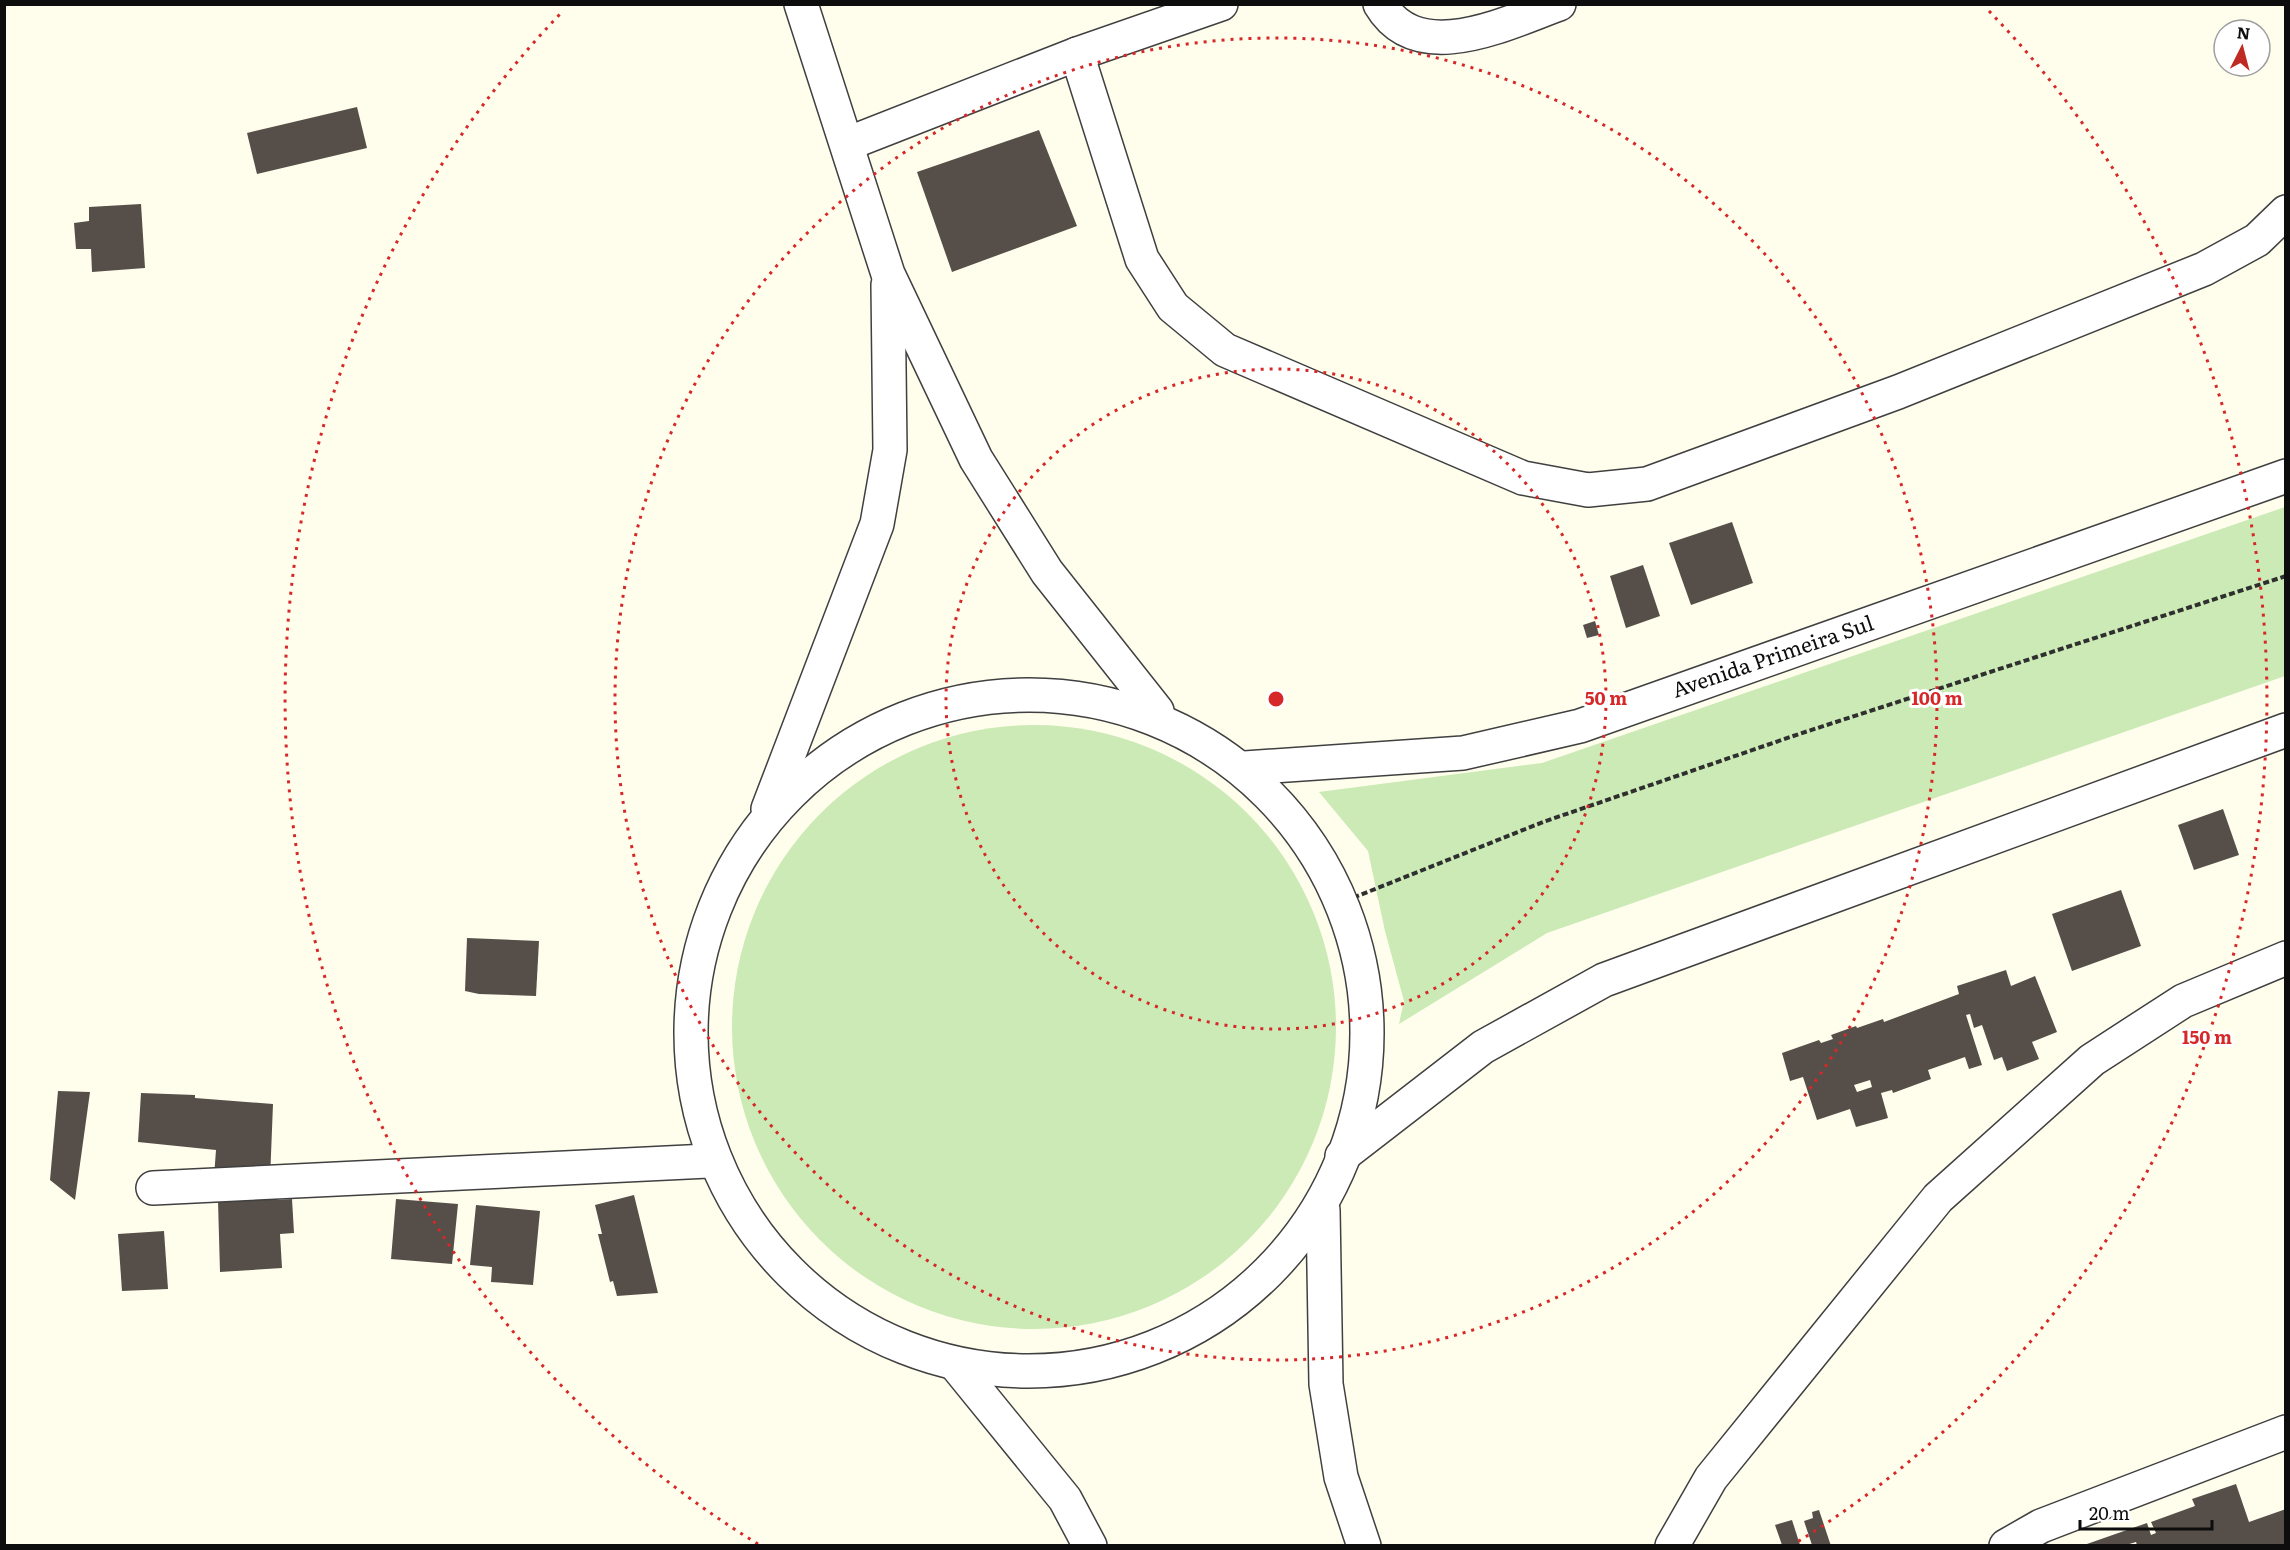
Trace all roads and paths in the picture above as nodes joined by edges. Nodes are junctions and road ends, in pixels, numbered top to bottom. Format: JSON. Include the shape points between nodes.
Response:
{"nodes":[{"id":1,"x":801,"y":4,"type":"edge"},
{"id":2,"x":1221,"y":4,"type":"edge"},
{"id":3,"x":1380,"y":4,"type":"edge"},
{"id":4,"x":1559,"y":4,"type":"edge"},
{"id":5,"x":1077,"y":54,"type":"junction"},
{"id":6,"x":847,"y":144,"type":"junction"},
{"id":7,"x":2286,"y":212,"type":"edge"},
{"id":8,"x":888,"y":274,"type":"junction"},
{"id":9,"x":2286,"y":476,"type":"edge"},
{"id":10,"x":2286,"y":576,"type":"edge"},
{"id":11,"x":1157,"y":711,"type":"junction"},
{"id":12,"x":2286,"y":730,"type":"edge"},
{"id":13,"x":1245,"y":768,"type":"junction"},
{"id":14,"x":766,"y":814,"type":"junction"},
{"id":15,"x":1345,"y":901,"type":"junction"},
{"id":16,"x":2286,"y":958,"type":"edge"},
{"id":17,"x":1342,"y":1156,"type":"junction"},
{"id":18,"x":708,"y":1161,"type":"junction"},
{"id":19,"x":153,"y":1188,"type":"dead end"},
{"id":20,"x":1323,"y":1210,"type":"junction"},
{"id":21,"x":956,"y":1365,"type":"junction"},
{"id":22,"x":2286,"y":1432,"type":"edge"},
{"id":23,"x":1090,"y":1545,"type":"edge"},
{"id":24,"x":1365,"y":1545,"type":"edge"},
{"id":25,"x":1672,"y":1545,"type":"edge"},
{"id":26,"x":2006,"y":1545,"type":"edge"}],
"edges":[{"from":1,"to":6,"type":"street"},
{"from":2,"to":5,"type":"street"},
{"from":3,"to":4,"type":"street","via":[[1388,17],[1412,33],[1437,38],[1473,34]]},
{"from":5,"to":6,"type":"street"},
{"from":5,"to":7,"type":"street","via":[[1142,259],[1173,307],[1225,350],[1523,478],[1588,490],[1647,484],[1898,392],[2204,269],[2257,240]]},
{"from":6,"to":8,"type":"street"},
{"from":8,"to":11,"type":"street","via":[[976,459],[1047,572]]},
{"from":8,"to":14,"type":"street","via":[[890,450],[877,524]]},
{"from":9,"to":13,"type":"street","name":"Avenida Primeira Sul","via":[[1580,726],[1463,753]]},
{"from":10,"to":15,"type":"path","via":[[1799,734],[1544,822]]},
{"from":11,"to":13,"type":"street"},
{"from":11,"to":14,"type":"street","via":[[964,698],[855,738]]},
{"from":12,"to":17,"type":"street","via":[[1604,980],[1484,1047]]},
{"from":13,"to":15,"type":"street","via":[[1303,828]]},
{"from":14,"to":18,"type":"street","via":[[708,914],[687,1028]]},
{"from":15,"to":17,"type":"street","via":[[1371,1004]]},
{"from":16,"to":25,"type":"street","via":[[2182,1002],[2092,1060],[1938,1198],[1711,1478]]},
{"from":17,"to":20,"type":"street"},
{"from":18,"to":19,"type":"street"},
{"from":18,"to":21,"type":"street","via":[[761,1244],[849,1321]]},
{"from":20,"to":21,"type":"street","via":[[1242,1300],[1155,1349],[1057,1372]]},
{"from":20,"to":24,"type":"street","via":[[1326,1384],[1341,1477]]},
{"from":21,"to":23,"type":"street","via":[[1065,1498]]},
{"from":22,"to":26,"type":"street","via":[[2041,1526]]}]}
